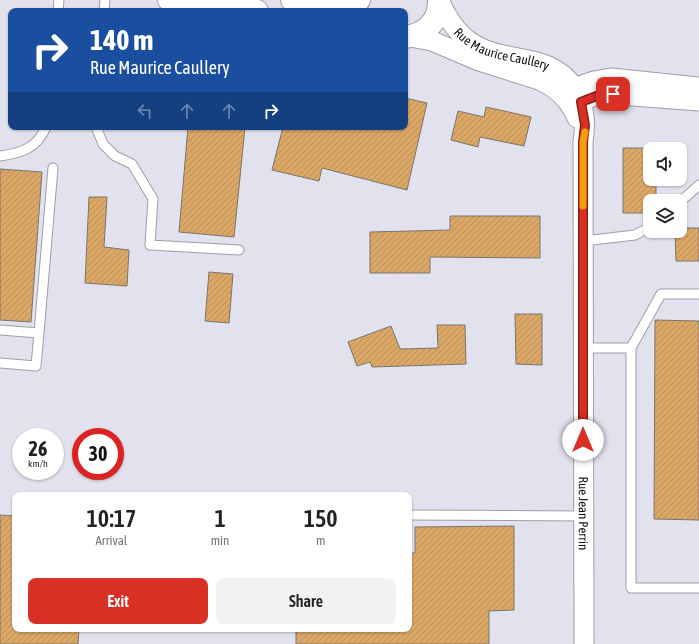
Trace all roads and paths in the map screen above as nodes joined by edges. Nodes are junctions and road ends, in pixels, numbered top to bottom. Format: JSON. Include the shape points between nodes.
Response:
{"nodes":[{"id":1,"x":169,"y":0,"type":"edge"},
{"id":2,"x":292,"y":0,"type":"edge"},
{"id":3,"x":359,"y":0,"type":"edge"},
{"id":4,"x":439,"y":0,"type":"edge"},
{"id":5,"x":233,"y":8,"type":"edge"},
{"id":6,"x":408,"y":37,"type":"edge"},
{"id":7,"x":699,"y":87,"type":"edge"},
{"id":8,"x":572,"y":97,"type":"junction"},
{"id":9,"x":699,"y":100,"type":"edge"},
{"id":10,"x":45,"y":130,"type":"edge"},
{"id":11,"x":97,"y":130,"type":"edge"},
{"id":12,"x":0,"y":156,"type":"edge"},
{"id":13,"x":53,"y":168,"type":"dead end"},
{"id":14,"x":699,"y":185,"type":"edge"},
{"id":15,"x":687,"y":196,"type":"edge"},
{"id":16,"x":643,"y":231,"type":"edge"},
{"id":17,"x":583,"y":241,"type":"junction"},
{"id":18,"x":239,"y":250,"type":"dead end"},
{"id":19,"x":699,"y":294,"type":"edge"},
{"id":20,"x":0,"y":330,"type":"edge"},
{"id":21,"x":39,"y":333,"type":"junction"},
{"id":22,"x":583,"y":348,"type":"junction"},
{"id":23,"x":631,"y":348,"type":"junction"},
{"id":24,"x":0,"y":363,"type":"edge"},
{"id":25,"x":412,"y":515,"type":"edge"},
{"id":26,"x":584,"y":516,"type":"junction"},
{"id":27,"x":699,"y":588,"type":"edge"},
{"id":28,"x":584,"y":644,"type":"edge"}],
"edges":[{"from":1,"to":5,"type":"street"},
{"from":2,"to":3,"type":"street","via":[[344,6]]},
{"from":4,"to":6,"type":"street","name":"Rue Maurice Caullery","via":[[438,13],[434,21],[424,32]]},
{"from":4,"to":8,"type":"street","name":"Rue Maurice Caullery","via":[[451,23],[471,43],[491,52],[548,65],[562,74]]},
{"from":6,"to":8,"type":"street","name":"Rue Maurice Caullery","via":[[432,40],[479,61],[539,80]]},
{"from":7,"to":8,"type":"street","via":[[617,78],[603,79]]},
{"from":8,"to":9,"type":"street","via":[[613,94]]},
{"from":8,"to":17,"type":"street","name":"Rue Jean Perrin","via":[[583,142]]},
{"from":10,"to":12,"type":"lane","via":[[30,148]]},
{"from":11,"to":18,"type":"lane","via":[[103,144],[114,156],[132,164],[153,199],[150,245]]},
{"from":13,"to":21,"type":"lane"},
{"from":14,"to":15,"type":"lane"},
{"from":16,"to":17,"type":"lane","via":[[635,235]]},
{"from":17,"to":22,"type":"street","name":"Rue Jean Perrin"},
{"from":19,"to":23,"type":"lane","via":[[661,294]]},
{"from":20,"to":21,"type":"lane"},
{"from":21,"to":24,"type":"lane","via":[[36,366]]},
{"from":22,"to":23,"type":"lane"},
{"from":22,"to":26,"type":"street","name":"Rue Jean Perrin"},
{"from":23,"to":27,"type":"lane","via":[[631,588]]},
{"from":25,"to":26,"type":"lane"},
{"from":26,"to":28,"type":"street","name":"Rue Jean Perrin"}]}
